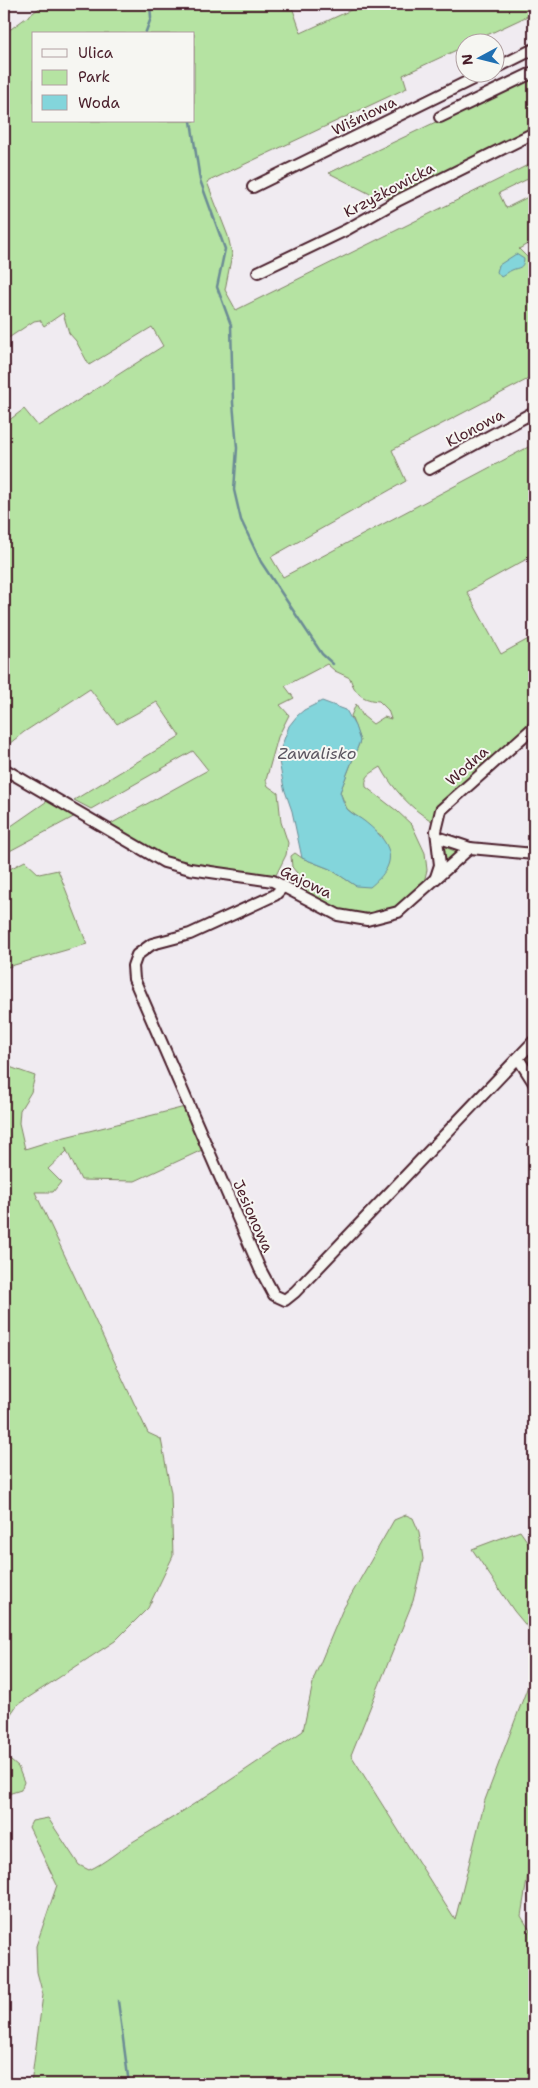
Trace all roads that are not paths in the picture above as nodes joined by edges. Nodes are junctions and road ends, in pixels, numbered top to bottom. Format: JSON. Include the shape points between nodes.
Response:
{"nodes":[{"id":1,"x":534,"y":49,"type":"edge"},
{"id":2,"x":506,"y":63,"type":"edge"},
{"id":3,"x":534,"y":72,"type":"edge"},
{"id":4,"x":467,"y":82,"type":"edge"},
{"id":5,"x":440,"y":117,"type":"dead end"},
{"id":6,"x":534,"y":133,"type":"edge"},
{"id":7,"x":253,"y":187,"type":"dead end"},
{"id":8,"x":258,"y":272,"type":"dead end"},
{"id":9,"x":534,"y":412,"type":"edge"},
{"id":10,"x":429,"y":469,"type":"dead end"},
{"id":11,"x":534,"y":728,"type":"edge"},
{"id":12,"x":4,"y":769,"type":"edge"},
{"id":13,"x":437,"y":837,"type":"junction"},
{"id":14,"x":470,"y":848,"type":"junction"},
{"id":15,"x":534,"y":854,"type":"edge"},
{"id":16,"x":436,"y":878,"type":"junction"},
{"id":17,"x":284,"y":887,"type":"junction"},
{"id":18,"x":534,"y":1041,"type":"edge"},
{"id":19,"x":519,"y":1060,"type":"junction"},
{"id":20,"x":534,"y":1084,"type":"edge"}],
"edges":[{"from":1,"to":2,"type":"street"},
{"from":3,"to":5,"type":"street"},
{"from":4,"to":7,"type":"street","name":"Wiśniowa"},
{"from":6,"to":8,"type":"street","name":"Krzyżkowicka"},
{"from":9,"to":10,"type":"street","name":"Klonowa"},
{"from":11,"to":13,"type":"street","name":"Wodna","via":[[441,810],[436,821]]},
{"from":12,"to":17,"type":"street","name":"Gajowa","via":[[164,862],[273,881]]},
{"from":13,"to":14,"type":"street"},
{"from":13,"to":16,"type":"street","name":"Wodna","via":[[440,865]]},
{"from":14,"to":15,"type":"street"},
{"from":14,"to":16,"type":"street","name":"Gajowa"},
{"from":16,"to":17,"type":"street","name":"Gajowa","via":[[398,912],[367,920],[338,915]]},
{"from":17,"to":19,"type":"street","name":"Jesionowa","via":[[275,895],[190,934],[152,944],[137,955],[133,972],[256,1261],[277,1298],[285,1300],[295,1292]]},
{"from":18,"to":19,"type":"street","name":"Jesionowa"},
{"from":19,"to":20,"type":"street"}]}
